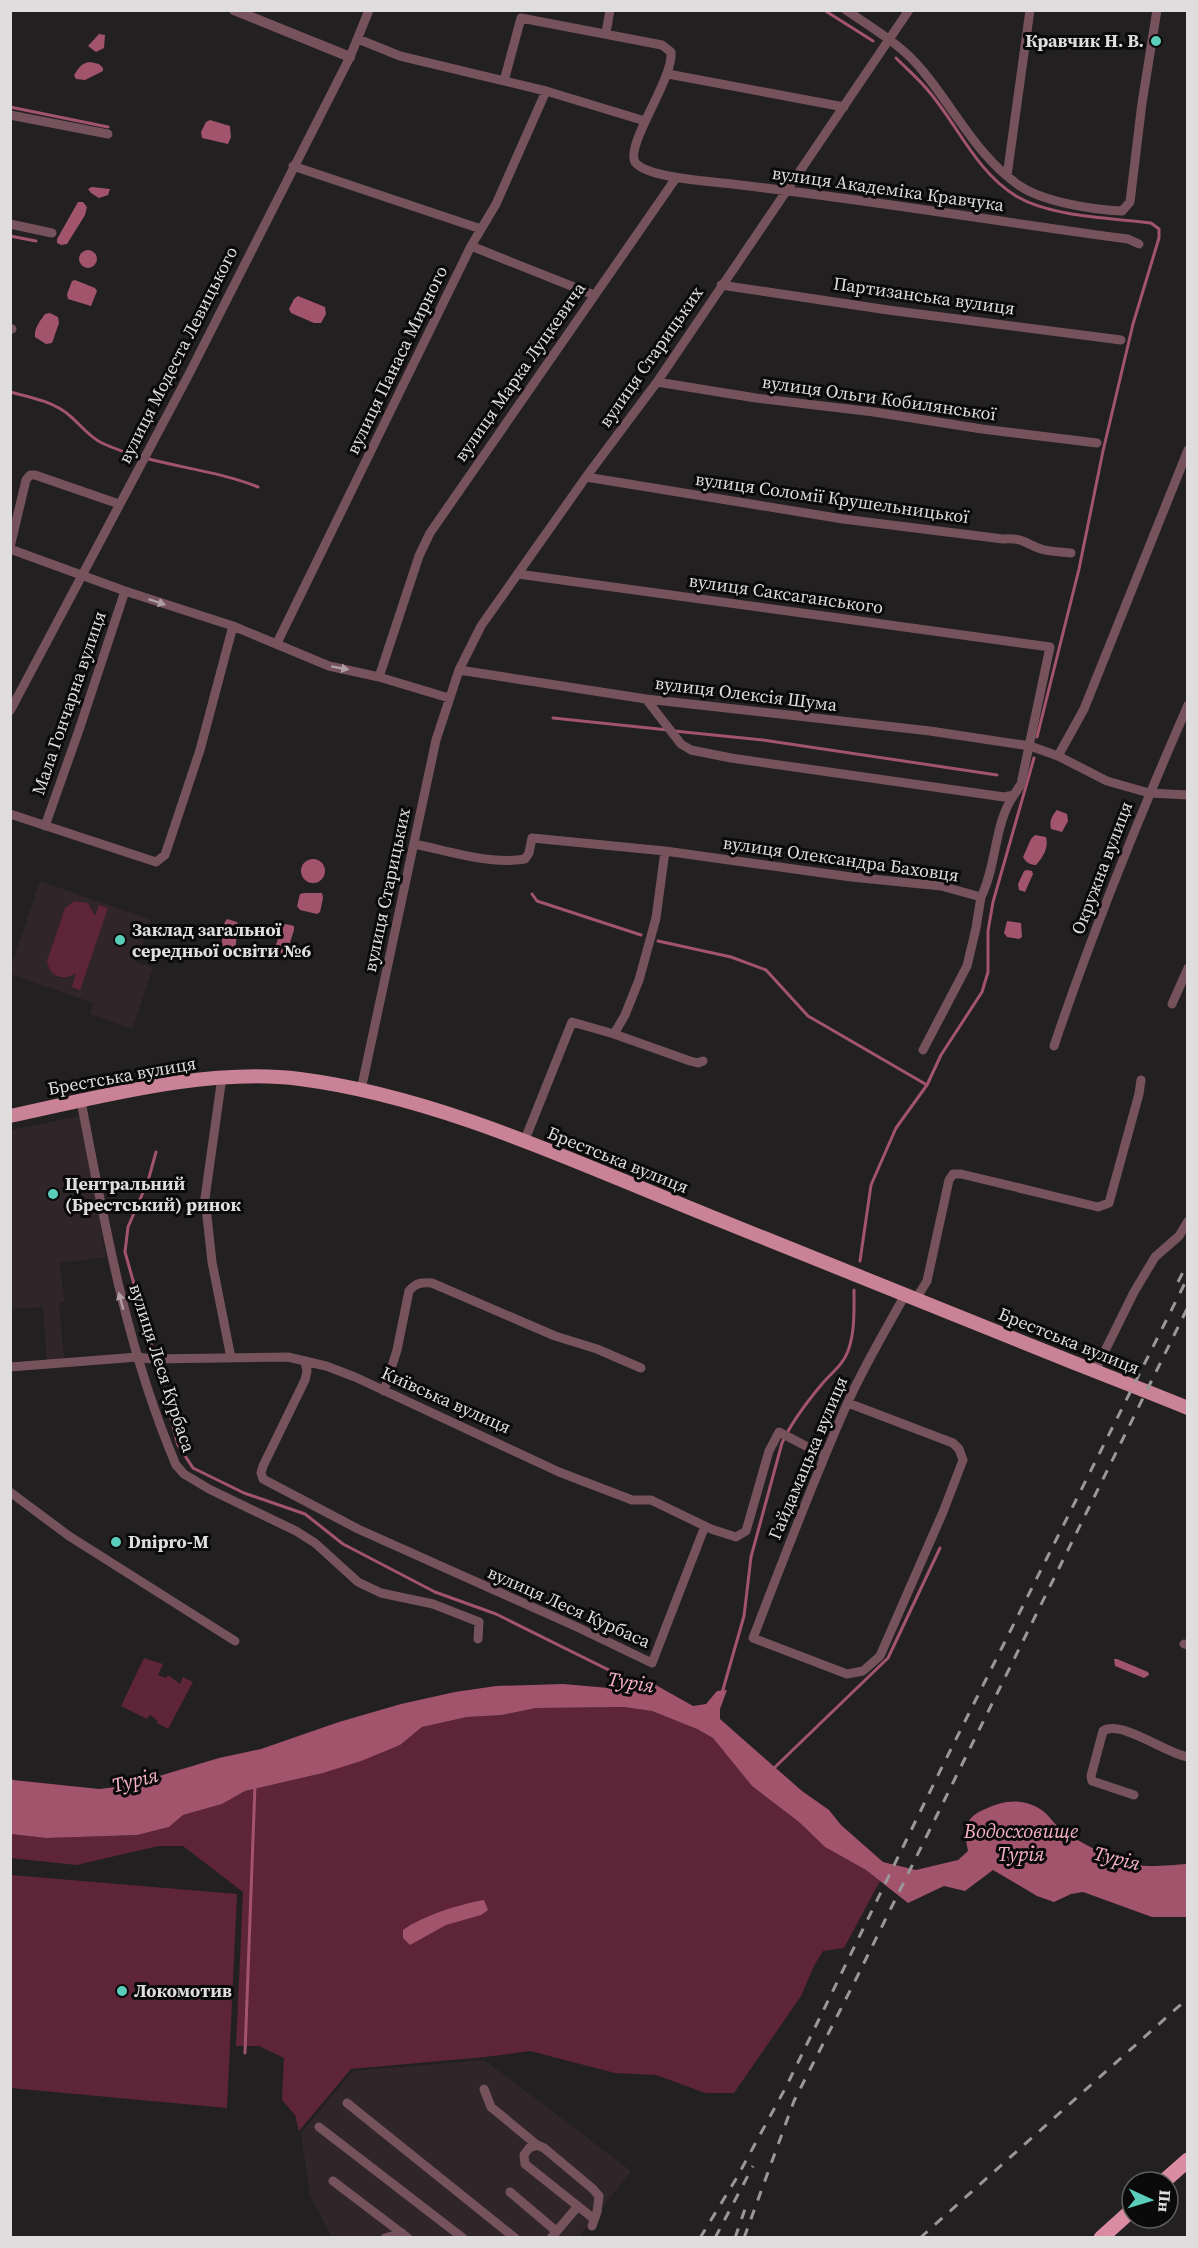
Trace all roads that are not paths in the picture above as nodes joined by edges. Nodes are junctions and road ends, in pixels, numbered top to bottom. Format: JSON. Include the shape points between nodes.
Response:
{"nodes":[{"id":1,"x":234,"y":10,"type":"edge"},
{"id":2,"x":369,"y":10,"type":"edge"},
{"id":3,"x":610,"y":10,"type":"edge"},
{"id":4,"x":846,"y":10,"type":"edge"},
{"id":5,"x":909,"y":10,"type":"edge"},
{"id":6,"x":1030,"y":10,"type":"edge"},
{"id":7,"x":1157,"y":10,"type":"edge"},
{"id":8,"x":518,"y":14,"type":"edge"},
{"id":9,"x":606,"y":33,"type":"junction"},
{"id":10,"x":358,"y":39,"type":"junction"},
{"id":11,"x":888,"y":39,"type":"junction"},
{"id":12,"x":350,"y":57,"type":"junction"},
{"id":13,"x":668,"y":74,"type":"junction"},
{"id":14,"x":504,"y":81,"type":"junction"},
{"id":15,"x":546,"y":91,"type":"junction"},
{"id":16,"x":844,"y":107,"type":"junction"},
{"id":17,"x":10,"y":115,"type":"edge"},
{"id":18,"x":645,"y":121,"type":"junction"},
{"id":19,"x":108,"y":134,"type":"dead end"},
{"id":20,"x":293,"y":166,"type":"junction"},
{"id":21,"x":1007,"y":176,"type":"junction"},
{"id":22,"x":676,"y":178,"type":"junction"},
{"id":23,"x":788,"y":190,"type":"junction"},
{"id":24,"x":10,"y":224,"type":"edge"},
{"id":25,"x":481,"y":229,"type":"junction"},
{"id":26,"x":52,"y":233,"type":"dead end"},
{"id":27,"x":1139,"y":244,"type":"dead end"},
{"id":28,"x":471,"y":246,"type":"junction"},
{"id":29,"x":721,"y":285,"type":"junction"},
{"id":30,"x":594,"y":294,"type":"junction"},
{"id":31,"x":1121,"y":340,"type":"dead end"},
{"id":32,"x":657,"y":382,"type":"junction"},
{"id":33,"x":1097,"y":443,"type":"dead end"},
{"id":34,"x":1188,"y":450,"type":"edge"},
{"id":35,"x":586,"y":477,"type":"junction"},
{"id":36,"x":118,"y":504,"type":"junction"},
{"id":37,"x":10,"y":548,"type":"edge"},
{"id":38,"x":1071,"y":553,"type":"dead end"},
{"id":39,"x":518,"y":574,"type":"junction"},
{"id":40,"x":81,"y":576,"type":"junction"},
{"id":41,"x":125,"y":591,"type":"junction"},
{"id":42,"x":233,"y":626,"type":"junction"},
{"id":43,"x":277,"y":644,"type":"junction"},
{"id":44,"x":459,"y":670,"type":"junction"},
{"id":45,"x":379,"y":677,"type":"junction"},
{"id":46,"x":448,"y":698,"type":"junction"},
{"id":47,"x":646,"y":699,"type":"junction"},
{"id":48,"x":1188,"y":705,"type":"edge"},
{"id":49,"x":10,"y":711,"type":"edge"},
{"id":50,"x":1030,"y":746,"type":"junction"},
{"id":51,"x":1058,"y":756,"type":"junction"},
{"id":52,"x":1149,"y":793,"type":"junction"},
{"id":53,"x":1014,"y":795,"type":"junction"},
{"id":54,"x":1188,"y":795,"type":"edge"},
{"id":55,"x":10,"y":814,"type":"edge"},
{"id":56,"x":45,"y":826,"type":"junction"},
{"id":57,"x":414,"y":844,"type":"junction"},
{"id":58,"x":665,"y":851,"type":"junction"},
{"id":59,"x":981,"y":897,"type":"junction"},
{"id":60,"x":1188,"y":968,"type":"edge"},
{"id":61,"x":1172,"y":1004,"type":"dead end"},
{"id":62,"x":615,"y":1034,"type":"junction"},
{"id":63,"x":1054,"y":1046,"type":"dead end"},
{"id":64,"x":923,"y":1050,"type":"dead end"},
{"id":65,"x":703,"y":1062,"type":"dead end"},
{"id":66,"x":222,"y":1077,"type":"junction"},
{"id":67,"x":1141,"y":1080,"type":"dead end"},
{"id":68,"x":361,"y":1090,"type":"junction"},
{"id":69,"x":81,"y":1101,"type":"junction"},
{"id":70,"x":10,"y":1116,"type":"edge"},
{"id":71,"x":524,"y":1142,"type":"junction"},
{"id":72,"x":1188,"y":1221,"type":"edge"},
{"id":73,"x":911,"y":1297,"type":"junction"},
{"id":74,"x":138,"y":1357,"type":"junction"},
{"id":75,"x":231,"y":1358,"type":"junction"},
{"id":76,"x":305,"y":1361,"type":"junction"},
{"id":77,"x":10,"y":1367,"type":"edge"},
{"id":78,"x":641,"y":1368,"type":"dead end"},
{"id":79,"x":1095,"y":1371,"type":"junction"},
{"id":80,"x":384,"y":1391,"type":"junction"},
{"id":81,"x":848,"y":1403,"type":"junction"},
{"id":82,"x":1188,"y":1408,"type":"edge"},
{"id":83,"x":825,"y":1456,"type":"junction"},
{"id":84,"x":10,"y":1492,"type":"edge"},
{"id":85,"x":705,"y":1526,"type":"junction"},
{"id":86,"x":478,"y":1639,"type":"dead end"},
{"id":87,"x":235,"y":1641,"type":"dead end"},
{"id":88,"x":1188,"y":1757,"type":"edge"},
{"id":89,"x":1134,"y":1795,"type":"dead end"},
{"id":90,"x":484,"y":2089,"type":"dead end"},
{"id":91,"x":347,"y":2103,"type":"dead end"},
{"id":92,"x":319,"y":2127,"type":"dead end"},
{"id":93,"x":537,"y":2145,"type":"junction"},
{"id":94,"x":1188,"y":2160,"type":"edge"},
{"id":95,"x":1177,"y":2170,"type":"edge"},
{"id":96,"x":333,"y":2181,"type":"dead end"},
{"id":97,"x":510,"y":2192,"type":"dead end"},
{"id":98,"x":578,"y":2206,"type":"junction"},
{"id":99,"x":1120,"y":2221,"type":"edge"},
{"id":100,"x":554,"y":2234,"type":"edge"},
{"id":101,"x":405,"y":2235,"type":"edge"},
{"id":102,"x":384,"y":2238,"type":"edge"},
{"id":103,"x":463,"y":2238,"type":"edge"},
{"id":104,"x":515,"y":2238,"type":"edge"},
{"id":105,"x":1101,"y":2238,"type":"edge"}],
"edges":[{"from":1,"to":12,"type":"street"},
{"from":2,"to":10,"type":"street","name":"вулиця Модеста Левицького"},
{"from":3,"to":9,"type":"street"},
{"from":4,"to":11,"type":"street"},
{"from":5,"to":11,"type":"street","name":"вулиця Старицьких"},
{"from":6,"to":21,"type":"street"},
{"from":7,"to":21,"type":"street","via":[[1127,208],[1112,210],[1050,198],[1021,187]]},
{"from":8,"to":9,"type":"street"},
{"from":8,"to":14,"type":"street"},
{"from":9,"to":13,"type":"street","via":[[662,45],[671,52]]},
{"from":10,"to":12,"type":"street","name":"вулиця Модеста Левицького"},
{"from":10,"to":14,"type":"street","via":[[400,56]]},
{"from":11,"to":16,"type":"street","name":"вулиця Старицьких"},
{"from":11,"to":21,"type":"street","via":[[921,68]]},
{"from":12,"to":20,"type":"street","name":"вулиця Модеста Левицького"},
{"from":13,"to":16,"type":"street"},
{"from":13,"to":18,"type":"street"},
{"from":14,"to":15,"type":"street"},
{"from":15,"to":18,"type":"street"},
{"from":15,"to":25,"type":"street","name":"вулиця Панаса Мирного"},
{"from":16,"to":23,"type":"street","name":"вулиця Старицьких"},
{"from":17,"to":19,"type":"street"},
{"from":18,"to":22,"type":"street","name":"вулиця Академіка Кравчука","via":[[633,154],[635,161]]},
{"from":20,"to":25,"type":"street"},
{"from":20,"to":36,"type":"street","name":"вулиця Модеста Левицького"},
{"from":22,"to":23,"type":"street","name":"вулиця Академіка Кравчука"},
{"from":22,"to":30,"type":"street","name":"вулиця Марка Луцкевича"},
{"from":23,"to":27,"type":"street","name":"вулиця Академіка Кравчука"},
{"from":23,"to":29,"type":"street","name":"вулиця Старицьких"},
{"from":24,"to":26,"type":"street"},
{"from":25,"to":28,"type":"street","name":"вулиця Панаса Мирного"},
{"from":28,"to":30,"type":"street"},
{"from":28,"to":43,"type":"street","name":"вулиця Панаса Мирного"},
{"from":29,"to":31,"type":"street","name":"Партизанська вулиця"},
{"from":29,"to":32,"type":"street","name":"вулиця Старицьких"},
{"from":30,"to":45,"type":"street","name":"вулиця Марка Луцкевича","via":[[430,533]]},
{"from":32,"to":33,"type":"street","name":"вулиця Ольги Кобилянської"},
{"from":32,"to":35,"type":"street","name":"вулиця Старицьких"},
{"from":34,"to":51,"type":"street","via":[[1084,709]]},
{"from":35,"to":38,"type":"street","name":"вулиця Соломії Крушельницької","via":[[843,519],[1013,538],[1041,549]]},
{"from":35,"to":39,"type":"street","name":"вулиця Старицьких"},
{"from":36,"to":37,"type":"street","via":[[30,475]]},
{"from":36,"to":40,"type":"street","name":"вулиця Модеста Левицького"},
{"from":37,"to":40,"type":"street"},
{"from":39,"to":44,"type":"street","name":"вулиця Старицьких","via":[[481,626]]},
{"from":39,"to":50,"type":"street","name":"вулиця Саксаганського","via":[[1050,647]]},
{"from":40,"to":41,"type":"street"},
{"from":40,"to":49,"type":"street","name":"вулиця Модеста Левицького"},
{"from":41,"to":42,"type":"street","one_way":true},
{"from":41,"to":56,"type":"street","name":"Мала Гончарна вулиця"},
{"from":42,"to":43,"type":"street"},
{"from":42,"to":56,"type":"street","via":[[200,750],[165,855],[156,862]]},
{"from":43,"to":45,"type":"street","one_way":true,"via":[[329,666]]},
{"from":44,"to":46,"type":"street","name":"вулиця Старицьких"},
{"from":44,"to":47,"type":"street","name":"вулиця Олексія Шума"},
{"from":45,"to":46,"type":"street"},
{"from":46,"to":57,"type":"street","name":"вулиця Старицьких"},
{"from":47,"to":50,"type":"street","name":"вулиця Олексія Шума"},
{"from":47,"to":53,"type":"street","via":[[681,744],[692,750],[992,796]]},
{"from":48,"to":52,"type":"street","name":"Окружна вулиця"},
{"from":50,"to":51,"type":"street","name":"вулиця Олексія Шума"},
{"from":50,"to":53,"type":"street","via":[[1021,784]]},
{"from":51,"to":52,"type":"street","name":"вулиця Олексія Шума","via":[[1107,781]]},
{"from":52,"to":54,"type":"street","name":"вулиця Олексія Шума"},
{"from":52,"to":63,"type":"street","name":"Окружна вулиця"},
{"from":53,"to":59,"type":"street","via":[[1002,822]]},
{"from":55,"to":56,"type":"street"},
{"from":57,"to":58,"type":"street","name":"вулиця Олександра Баховця","via":[[517,860],[525,859],[532,838]]},
{"from":57,"to":68,"type":"street","name":"вулиця Старицьких"},
{"from":58,"to":59,"type":"street","name":"вулиця Олександра Баховця","via":[[941,886]]},
{"from":58,"to":62,"type":"street","via":[[656,918],[639,980]]},
{"from":59,"to":64,"type":"street","name":"вулиця Олександра Баховця","via":[[967,966]]},
{"from":60,"to":61,"type":"street"},
{"from":62,"to":65,"type":"street"},
{"from":62,"to":71,"type":"street","via":[[572,1022]]},
{"from":66,"to":68,"type":"main road","name":"Брестська вулиця","via":[[299,1079]]},
{"from":66,"to":69,"type":"main road","name":"Брестська вулиця"},
{"from":66,"to":75,"type":"street","via":[[205,1198],[212,1262]]},
{"from":67,"to":73,"type":"street","name":"Гайдамацька вулиця","via":[[1110,1203],[1098,1207],[953,1174],[927,1281]]},
{"from":68,"to":71,"type":"main road","name":"Брестська вулиця","via":[[409,1101]]},
{"from":69,"to":70,"type":"main road","name":"Брестська вулиця"},
{"from":74,"to":69,"type":"street","name":"вулиця Леся Курбаса","one_way":true,"via":[[116,1283]]},
{"from":71,"to":73,"type":"main road","name":"Брестська вулиця"},
{"from":72,"to":79,"type":"street","via":[[1179,1236],[1155,1257]]},
{"from":73,"to":79,"type":"main road","name":"Брестська вулиця"},
{"from":73,"to":81,"type":"street","name":"Гайдамацька вулиця","via":[[878,1342]]},
{"from":74,"to":75,"type":"street","name":"Київська вулиця"},
{"from":74,"to":77,"type":"street","name":"Київська вулиця"},
{"from":74,"to":86,"type":"street","name":"вулиця Леся Курбаса","via":[[167,1444],[184,1474],[296,1531],[333,1557],[358,1582],[381,1593],[432,1604],[479,1622]]},
{"from":75,"to":76,"type":"street","name":"Київська вулиця","via":[[274,1356]]},
{"from":76,"to":80,"type":"street","name":"Київська вулиця"},
{"from":76,"to":85,"type":"street","name":"вулиця Леся Курбаса","via":[[305,1380],[263,1466],[262,1479],[358,1529],[652,1663]]},
{"from":78,"to":80,"type":"street","via":[[422,1282],[409,1291]]},
{"from":79,"to":82,"type":"main road","name":"Брестська вулиця"},
{"from":80,"to":85,"type":"street","name":"Київська вулиця","via":[[559,1472],[632,1500],[651,1500]]},
{"from":81,"to":83,"type":"street","name":"Гайдамацька вулиця"},
{"from":81,"to":83,"type":"street","name":"Гайдамацька вулиця","via":[[953,1443],[963,1460],[880,1656],[863,1671],[848,1674],[753,1638]]},
{"from":83,"to":85,"type":"street","name":"Київська вулиця","via":[[781,1432],[769,1451],[746,1531],[736,1537]]},
{"from":84,"to":87,"type":"street","via":[[69,1536]]},
{"from":88,"to":89,"type":"street","via":[[1129,1732],[1107,1728],[1103,1731],[1092,1781]]},
{"from":90,"to":93,"type":"street","via":[[491,2107]]},
{"from":91,"to":104,"type":"street"},
{"from":92,"to":103,"type":"street"},
{"from":93,"to":98,"type":"street","via":[[524,2155],[525,2164]]},
{"from":93,"to":98,"type":"street","via":[[599,2196],[593,2223]]},
{"from":94,"to":95,"type":"highway"},
{"from":96,"to":101,"type":"street"},
{"from":97,"to":100,"type":"street"},
{"from":98,"to":100,"type":"street"},
{"from":99,"to":105,"type":"highway"},
{"from":101,"to":102,"type":"street"}]}
